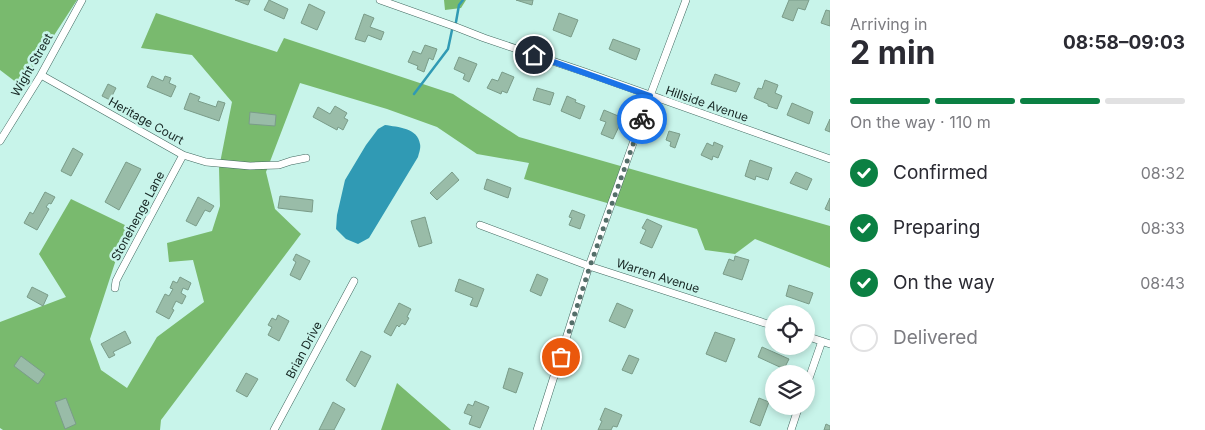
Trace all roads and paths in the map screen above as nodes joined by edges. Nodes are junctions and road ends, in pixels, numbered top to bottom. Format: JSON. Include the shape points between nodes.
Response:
{"nodes":[{"id":1,"x":82,"y":0,"type":"edge"},
{"id":2,"x":380,"y":0,"type":"edge"},
{"id":3,"x":686,"y":0,"type":"edge"},
{"id":4,"x":41,"y":75,"type":"junction"},
{"id":5,"x":650,"y":96,"type":"junction"},
{"id":6,"x":0,"y":141,"type":"edge"},
{"id":7,"x":183,"y":155,"type":"junction"},
{"id":8,"x":306,"y":158,"type":"dead end"},
{"id":9,"x":830,"y":159,"type":"edge"},
{"id":10,"x":480,"y":225,"type":"dead end"},
{"id":11,"x":590,"y":266,"type":"junction"},
{"id":12,"x":354,"y":281,"type":"dead end"},
{"id":13,"x":115,"y":288,"type":"dead end"},
{"id":14,"x":765,"y":323,"type":"edge"},
{"id":15,"x":815,"y":339,"type":"edge"},
{"id":16,"x":822,"y":341,"type":"junction"},
{"id":17,"x":830,"y":344,"type":"edge"},
{"id":18,"x":814,"y":365,"type":"edge"},
{"id":19,"x":797,"y":415,"type":"edge"},
{"id":20,"x":274,"y":430,"type":"edge"},
{"id":21,"x":538,"y":430,"type":"edge"},
{"id":22,"x":791,"y":430,"type":"edge"}],
"edges":[{"from":1,"to":4,"type":"street","name":"Wight Street"},
{"from":2,"to":5,"type":"street","name":"Hillside Avenue"},
{"from":3,"to":5,"type":"street"},
{"from":4,"to":6,"type":"street","name":"Wight Street"},
{"from":4,"to":7,"type":"street","name":"Heritage Court"},
{"from":5,"to":9,"type":"street","name":"Hillside Avenue"},
{"from":5,"to":11,"type":"street"},
{"from":7,"to":8,"type":"street","name":"Heritage Court","via":[[206,162],[250,166],[279,165]]},
{"from":7,"to":13,"type":"street","name":"Stonehenge Lane"},
{"from":10,"to":11,"type":"street","name":"Warren Avenue"},
{"from":11,"to":14,"type":"street","name":"Warren Avenue"},
{"from":11,"to":21,"type":"street"},
{"from":12,"to":20,"type":"street","name":"Brian Drive"},
{"from":15,"to":16,"type":"street"},
{"from":16,"to":17,"type":"street"},
{"from":16,"to":18,"type":"street"},
{"from":19,"to":22,"type":"street"}]}
